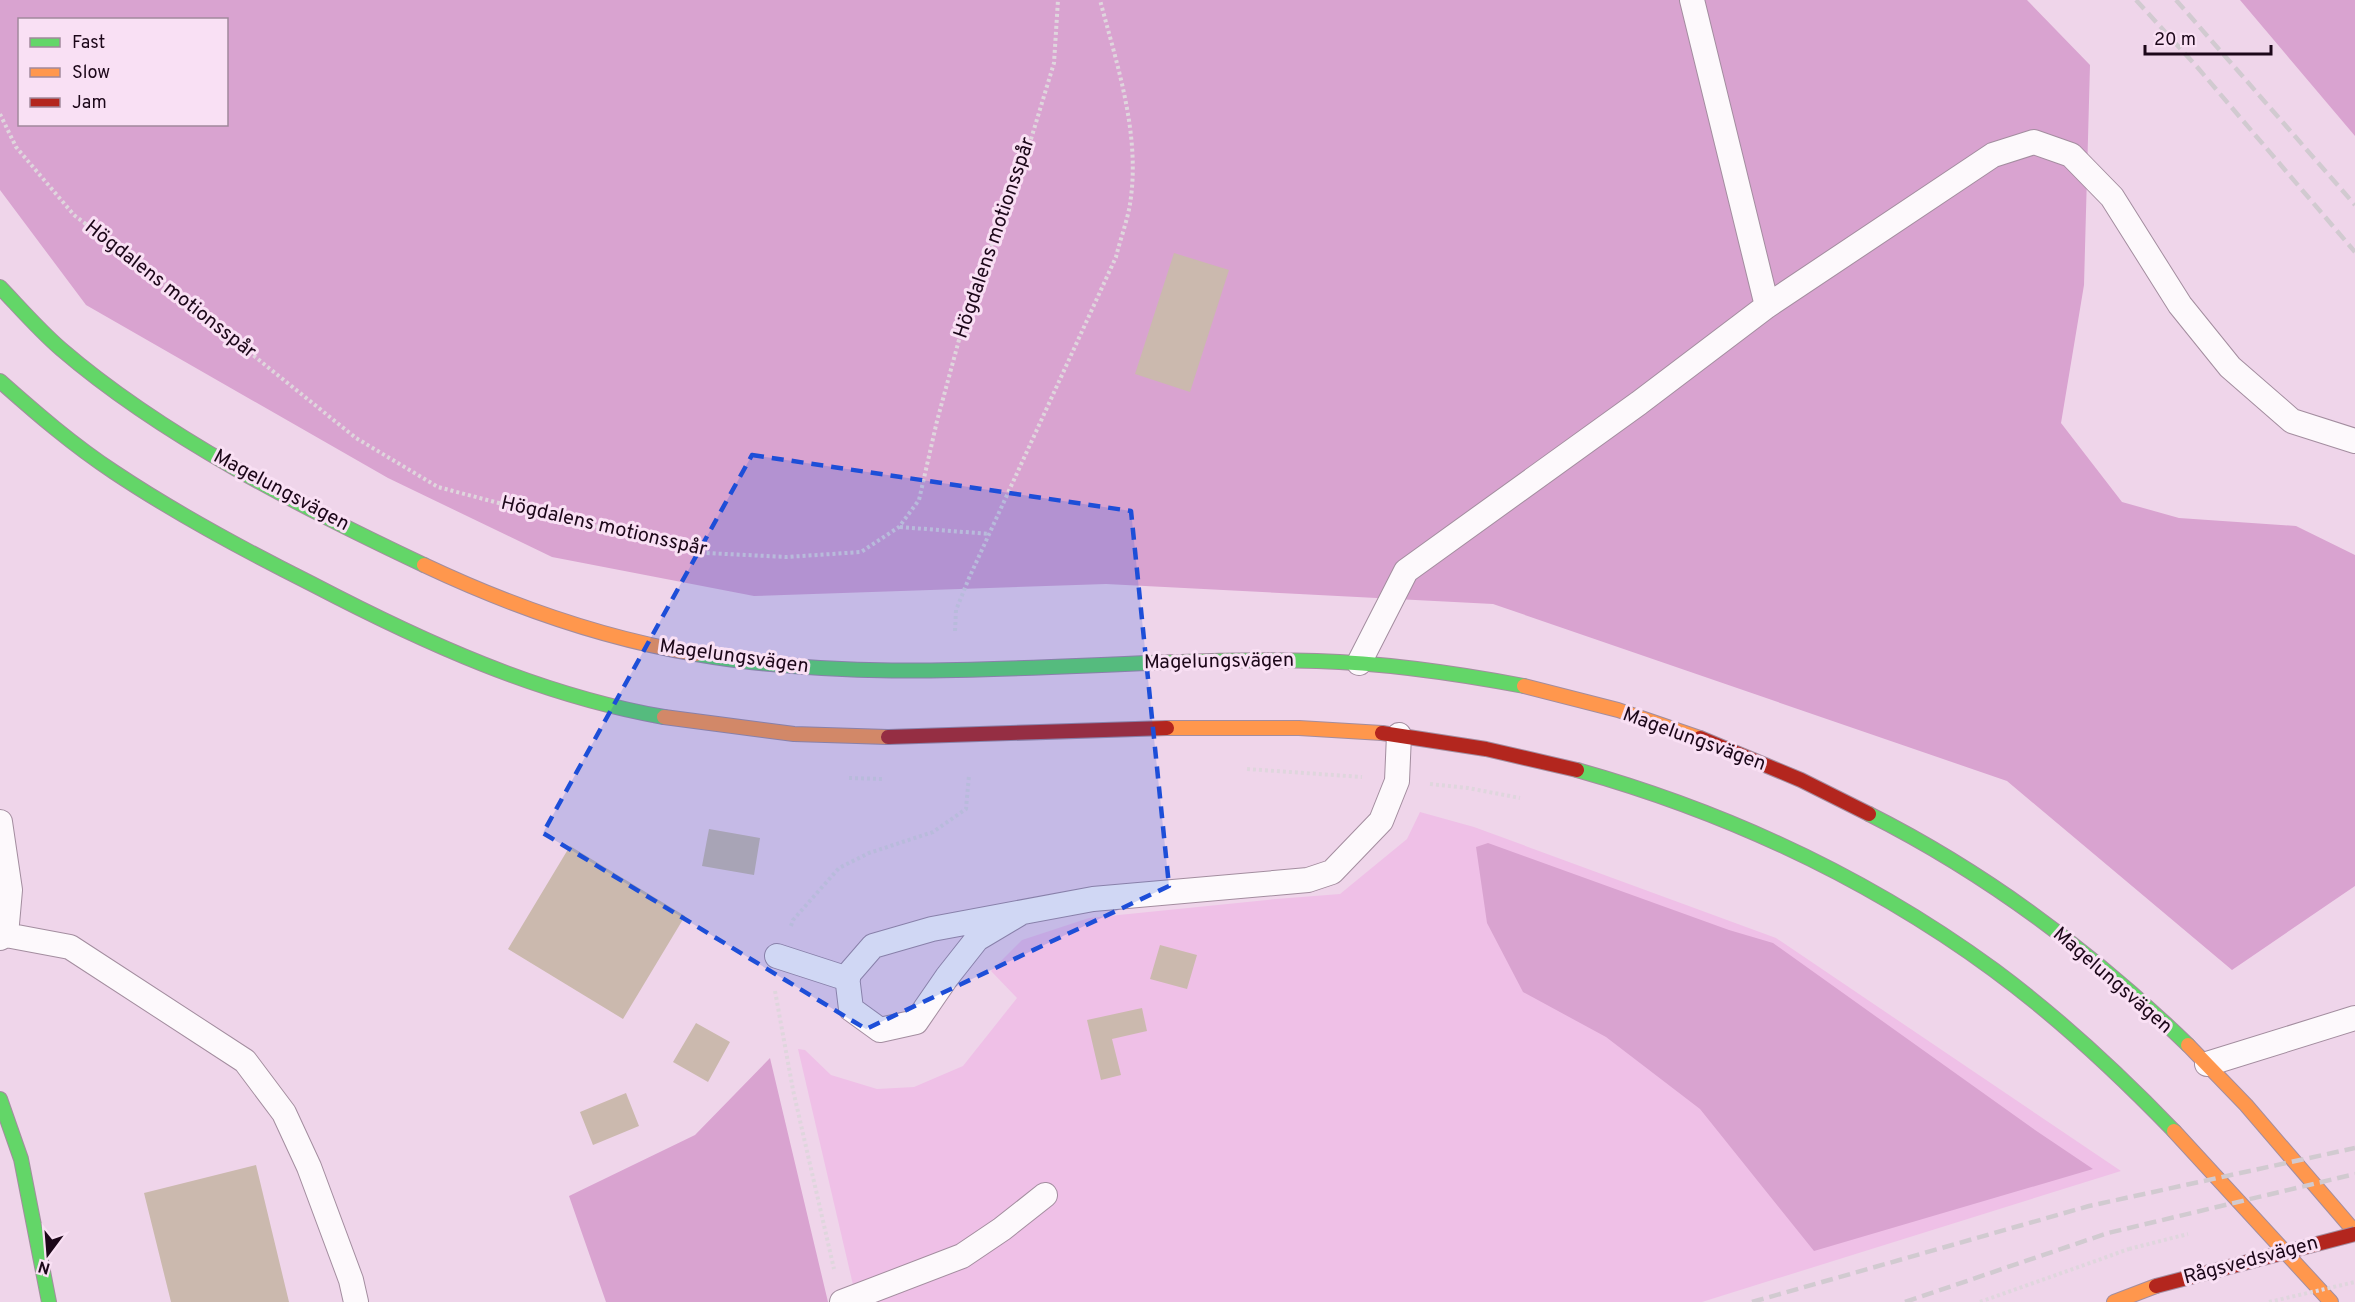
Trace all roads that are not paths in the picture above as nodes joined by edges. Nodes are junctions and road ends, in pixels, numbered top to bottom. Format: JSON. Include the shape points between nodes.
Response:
{"nodes":[{"id":1,"x":1692,"y":0,"type":"edge"},
{"id":2,"x":0,"y":287,"type":"edge"},
{"id":3,"x":1767,"y":306,"type":"junction"},
{"id":4,"x":0,"y":381,"type":"edge"},
{"id":5,"x":2355,"y":441,"type":"edge"},
{"id":6,"x":1359,"y":663,"type":"junction"},
{"id":7,"x":1399,"y":735,"type":"junction"},
{"id":8,"x":0,"y":822,"type":"edge"},
{"id":9,"x":1019,"y":915,"type":"junction"},
{"id":10,"x":3,"y":937,"type":"edge"},
{"id":11,"x":777,"y":956,"type":"dead end"},
{"id":12,"x":848,"y":979,"type":"junction"},
{"id":13,"x":2355,"y":1017,"type":"edge"},
{"id":14,"x":2207,"y":1064,"type":"junction"},
{"id":15,"x":0,"y":1099,"type":"edge"},
{"id":16,"x":1045,"y":1195,"type":"dead end"},
{"id":17,"x":2355,"y":1233,"type":"edge"},
{"id":18,"x":48,"y":1302,"type":"edge"},
{"id":19,"x":356,"y":1302,"type":"edge"},
{"id":20,"x":842,"y":1302,"type":"edge"},
{"id":21,"x":2114,"y":1302,"type":"edge"},
{"id":22,"x":2331,"y":1302,"type":"edge"}],
"edges":[{"from":1,"to":3,"type":"lane"},
{"from":2,"to":6,"type":"main road","name":"Magelungsvägen","via":[[87,370],[124,399],[213,455],[477,590],[536,615],[606,635],[676,652],[868,671],[1203,661]]},
{"from":3,"to":5,"type":"lane","via":[[1993,155],[2034,142],[2071,155],[2112,197],[2180,306],[2230,367],[2292,421]]},
{"from":3,"to":6,"type":"lane","via":[[1640,403],[1406,571]]},
{"from":4,"to":7,"type":"main road","via":[[92,457],[220,535],[379,618],[470,660],[614,707],[727,727],[805,735],[966,736],[1266,727]]},
{"from":6,"to":14,"type":"main road","name":"Magelungsvägen","via":[[1430,669],[1602,706],[1687,733],[1814,788],[1891,826],[2019,904],[2130,991]]},
{"from":7,"to":9,"type":"lane","via":[[1397,781],[1381,821],[1332,872],[1308,880],[1093,899]]},
{"from":7,"to":22,"type":"main road","via":[[1497,750],[1564,766],[1706,812],[1843,876],[1909,914],[1979,959],[2109,1066],[2205,1161]]},
{"from":8,"to":10,"type":"lane","via":[[10,890]]},
{"from":9,"to":12,"type":"lane","via":[[932,929],[873,946]]},
{"from":9,"to":12,"type":"lane","via":[[977,939],[916,1022],[880,1030],[851,1009]]},
{"from":10,"to":19,"type":"lane","via":[[70,947],[245,1061],[284,1113],[309,1167]]},
{"from":11,"to":12,"type":"lane"},
{"from":13,"to":14,"type":"lane"},
{"from":14,"to":17,"type":"main road","name":"Magelungsvägen"},
{"from":15,"to":18,"type":"main road","via":[[21,1159]]},
{"from":16,"to":20,"type":"lane","via":[[962,1256]]},
{"from":17,"to":21,"type":"main road","name":"Rågsvedsvägen","bridge":true,"via":[[2156,1286]]}]}
